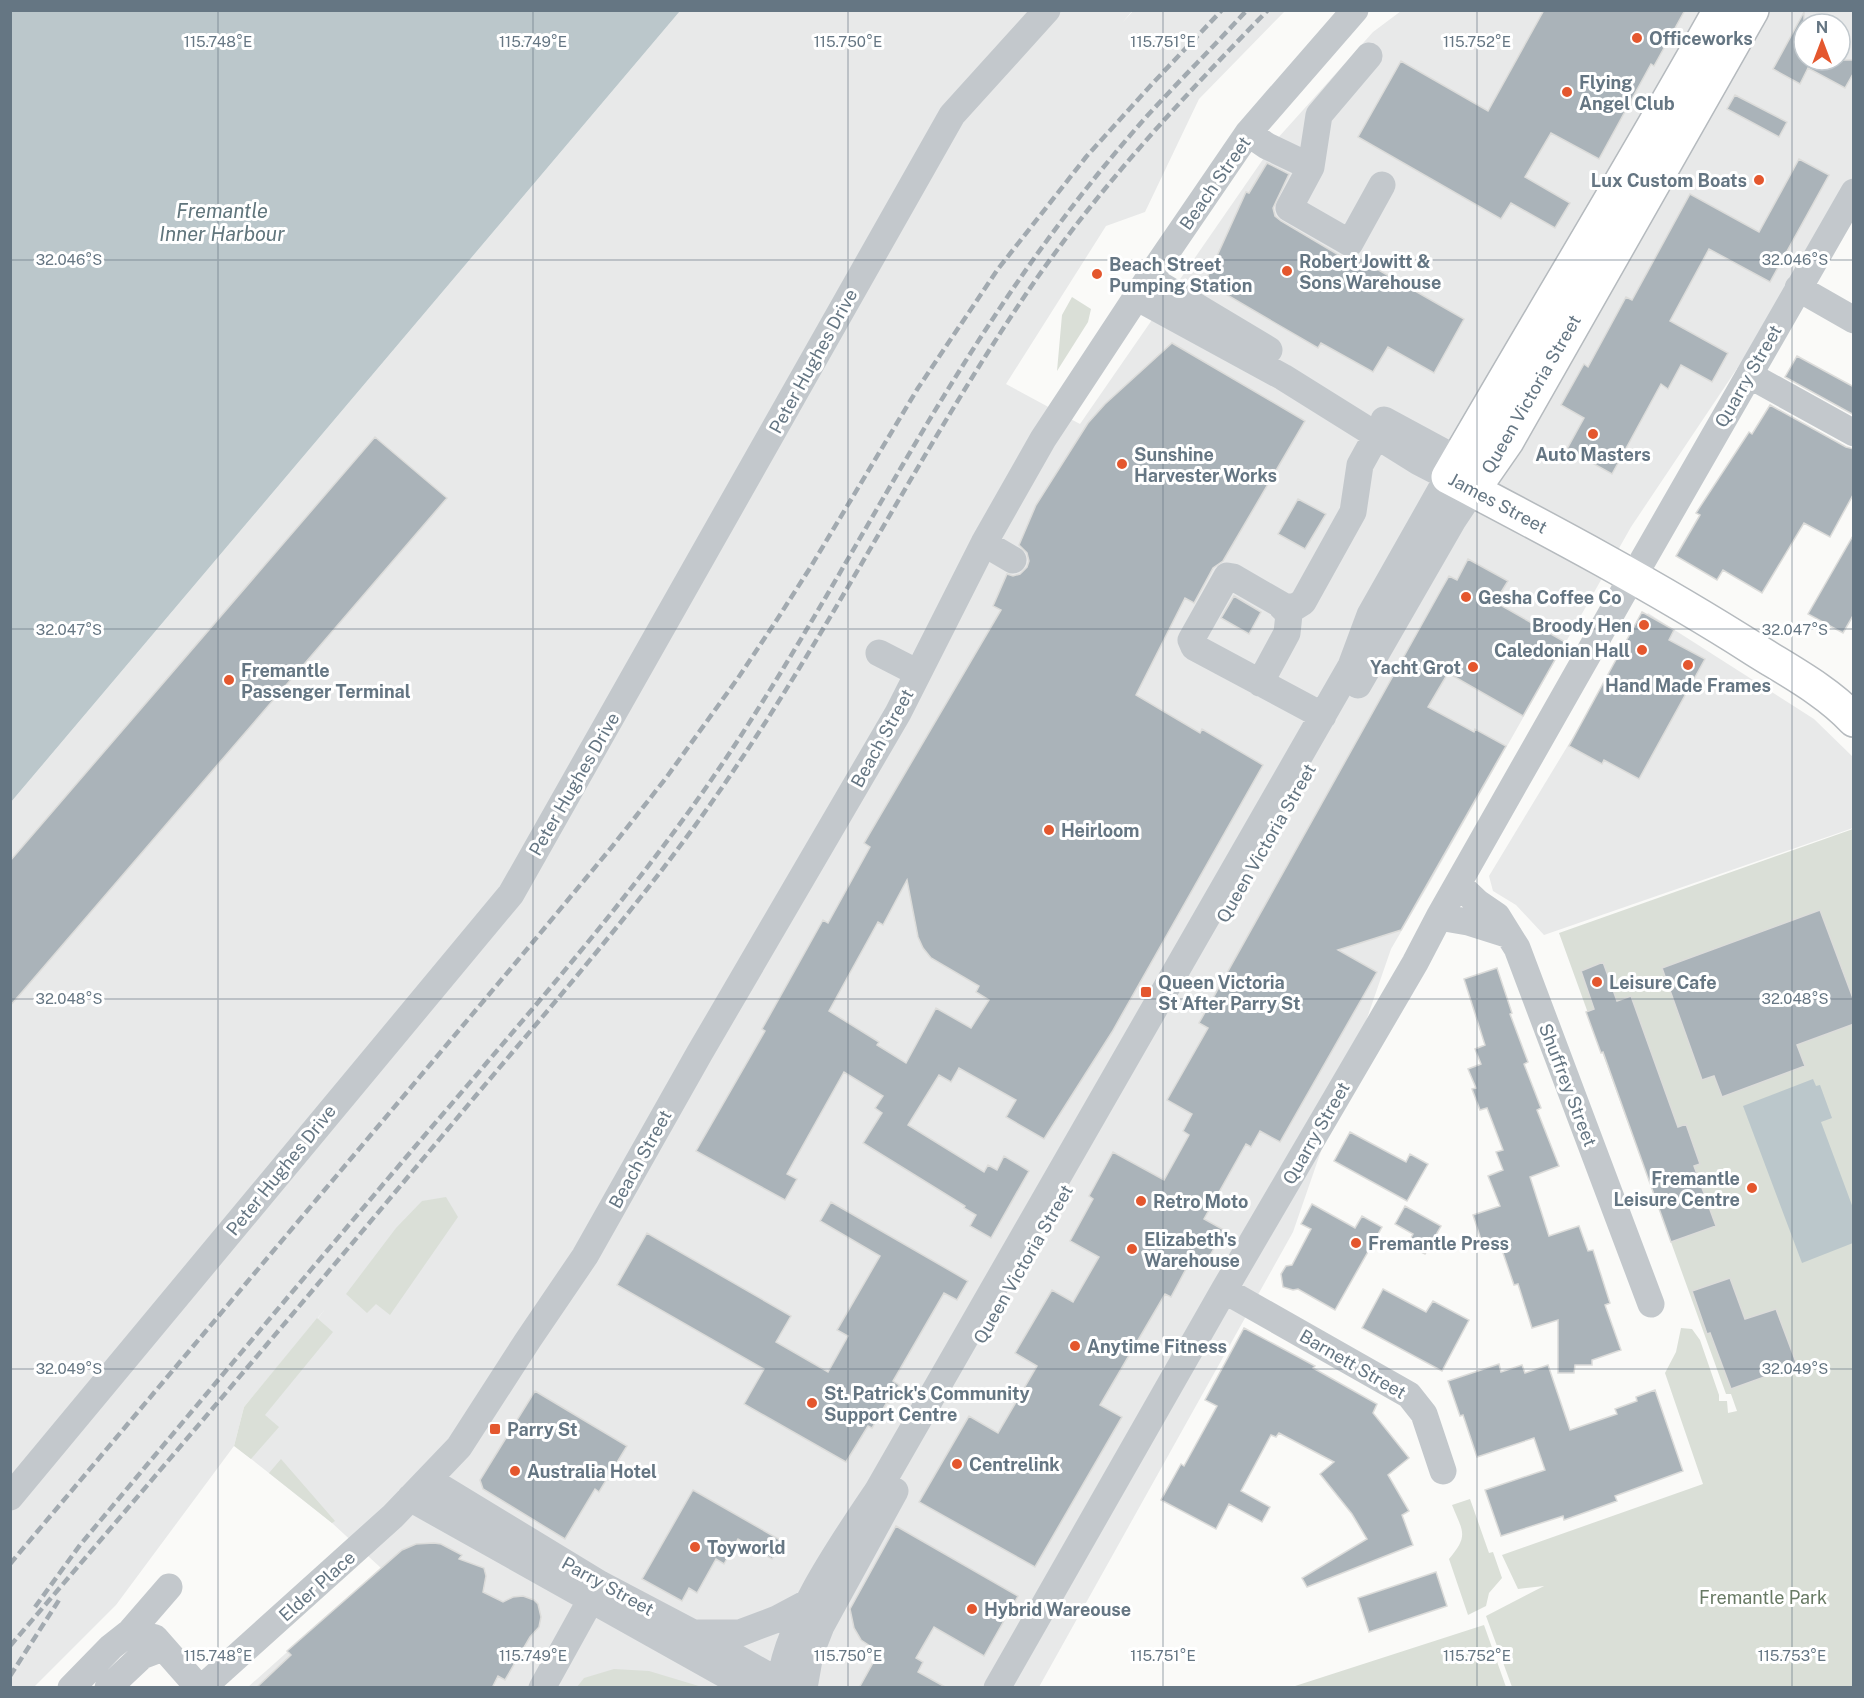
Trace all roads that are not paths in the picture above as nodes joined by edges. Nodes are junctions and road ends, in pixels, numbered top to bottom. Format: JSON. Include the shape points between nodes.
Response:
{"nodes":[{"id":1,"x":1047,"y":10,"type":"edge"},
{"id":2,"x":1355,"y":10,"type":"edge"},
{"id":3,"x":1720,"y":10,"type":"edge"},
{"id":4,"x":1752,"y":10,"type":"edge"},
{"id":5,"x":1369,"y":56,"type":"dead end"},
{"id":6,"x":1248,"y":133,"type":"junction"},
{"id":7,"x":1311,"y":167,"type":"junction"},
{"id":8,"x":1382,"y":185,"type":"dead end"},
{"id":9,"x":1854,"y":192,"type":"edge"},
{"id":10,"x":1143,"y":288,"type":"junction"},
{"id":11,"x":1798,"y":288,"type":"junction"},
{"id":12,"x":1854,"y":320,"type":"edge"},
{"id":13,"x":1749,"y":375,"type":"junction"},
{"id":14,"x":1854,"y":433,"type":"edge"},
{"id":15,"x":1376,"y":436,"type":"junction"},
{"id":16,"x":1466,"y":475,"type":"junction"},
{"id":17,"x":984,"y":543,"type":"junction"},
{"id":18,"x":1013,"y":560,"type":"dead end"},
{"id":19,"x":1637,"y":569,"type":"junction"},
{"id":20,"x":1292,"y":604,"type":"junction"},
{"id":21,"x":879,"y":653,"type":"dead end"},
{"id":22,"x":918,"y":673,"type":"junction"},
{"id":23,"x":1260,"y":683,"type":"junction"},
{"id":24,"x":1854,"y":690,"type":"edge"},
{"id":25,"x":1323,"y":716,"type":"junction"},
{"id":26,"x":1854,"y":720,"type":"edge"},
{"id":27,"x":1458,"y":884,"type":"junction"},
{"id":28,"x":1439,"y":917,"type":"junction"},
{"id":29,"x":1509,"y":935,"type":"junction"},
{"id":30,"x":1224,"y":1290,"type":"junction"},
{"id":31,"x":1651,"y":1304,"type":"dead end"},
{"id":32,"x":1443,"y":1471,"type":"dead end"},
{"id":33,"x":420,"y":1489,"type":"junction"},
{"id":34,"x":10,"y":1497,"type":"edge"},
{"id":35,"x":169,"y":1587,"type":"dead end"},
{"id":36,"x":595,"y":1592,"type":"junction"},
{"id":37,"x":809,"y":1602,"type":"junction"},
{"id":38,"x":130,"y":1632,"type":"junction"},
{"id":39,"x":693,"y":1633,"type":"junction"},
{"id":40,"x":163,"y":1648,"type":"junction"},
{"id":41,"x":788,"y":1686,"type":"edge"},
{"id":42,"x":71,"y":1688,"type":"edge"},
{"id":43,"x":108,"y":1688,"type":"edge"},
{"id":44,"x":200,"y":1688,"type":"edge"},
{"id":45,"x":542,"y":1688,"type":"edge"},
{"id":46,"x":748,"y":1688,"type":"edge"},
{"id":47,"x":997,"y":1688,"type":"edge"}],
"edges":[{"from":1,"to":34,"type":"street","name":"Peter Hughes Drive","via":[[952,115],[511,894]]},
{"from":2,"to":6,"type":"street","name":"Beach Street"},
{"from":3,"to":16,"type":"main road","name":"Queen Victoria Street","via":[[1505,376]]},
{"from":4,"to":16,"type":"main road","name":"Queen Victoria Street","via":[[1507,441]]},
{"from":5,"to":7,"type":"street","via":[[1319,115]]},
{"from":6,"to":7,"type":"street"},
{"from":6,"to":10,"type":"street","name":"Beach Street"},
{"from":7,"to":8,"type":"street","via":[[1289,208],[1350,243]]},
{"from":9,"to":11,"type":"street","name":"Quarry Street"},
{"from":10,"to":15,"type":"street","name":"James Street"},
{"from":10,"to":16,"type":"street","name":"James Street","via":[[1384,420]]},
{"from":10,"to":17,"type":"street","name":"Beach Street","via":[[1043,439]]},
{"from":11,"to":12,"type":"street"},
{"from":11,"to":13,"type":"street","name":"Quarry Street"},
{"from":13,"to":14,"type":"street"},
{"from":13,"to":19,"type":"street","name":"Quarry Street"},
{"from":15,"to":16,"type":"street","name":"James Street","via":[[1419,462]]},
{"from":15,"to":20,"type":"street","via":[[1360,465],[1353,512]]},
{"from":16,"to":19,"type":"main road","name":"James Street"},
{"from":16,"to":25,"type":"street","name":"Queen Victoria Street","via":[[1370,615],[1351,666]]},
{"from":16,"to":41,"type":"street","name":"Queen Victoria Street","via":[[1453,520],[909,1461],[810,1654]]},
{"from":17,"to":18,"type":"street"},
{"from":17,"to":22,"type":"street","name":"Beach Street"},
{"from":19,"to":24,"type":"main road","name":"James Street","via":[[1796,649]]},
{"from":19,"to":26,"type":"main road","name":"James Street","via":[[1810,684]]},
{"from":19,"to":27,"type":"street","name":"Quarry Street"},
{"from":20,"to":23,"type":"street","via":[[1287,633]]},
{"from":20,"to":23,"type":"street","via":[[1227,576],[1192,636],[1194,647]]},
{"from":21,"to":22,"type":"street"},
{"from":22,"to":33,"type":"street","name":"Beach Street","via":[[585,1256],[459,1447]]},
{"from":23,"to":25,"type":"street"},
{"from":25,"to":37,"type":"street","name":"Queen Victoria Street","via":[[884,1480]]},
{"from":27,"to":28,"type":"street","name":"Quarry Street"},
{"from":27,"to":29,"type":"street","name":"Shuffrey Street","via":[[1497,916]]},
{"from":28,"to":29,"type":"street"},
{"from":28,"to":30,"type":"street","name":"Quarry Street"},
{"from":29,"to":31,"type":"street","name":"Shuffrey Street"},
{"from":30,"to":32,"type":"street","name":"Barnett Street","via":[[1409,1395],[1424,1414]]},
{"from":30,"to":47,"type":"street","name":"Quarry Street"},
{"from":33,"to":36,"type":"street","name":"Parry Street"},
{"from":33,"to":44,"type":"street","name":"Elder Place","via":[[341,1565]]},
{"from":35,"to":38,"type":"street"},
{"from":36,"to":39,"type":"street","name":"Parry Street"},
{"from":36,"to":45,"type":"street"},
{"from":36,"to":46,"type":"street","name":"Parry Street"},
{"from":37,"to":39,"type":"street","via":[[740,1633]]},
{"from":37,"to":41,"type":"street","name":"Queen Victoria Street","via":[[788,1648]]},
{"from":38,"to":40,"type":"street","via":[[155,1638]]},
{"from":38,"to":42,"type":"street"},
{"from":39,"to":41,"type":"street","name":"Parry Street"},
{"from":40,"to":43,"type":"street","via":[[142,1656]]},
{"from":40,"to":44,"type":"street"}]}
